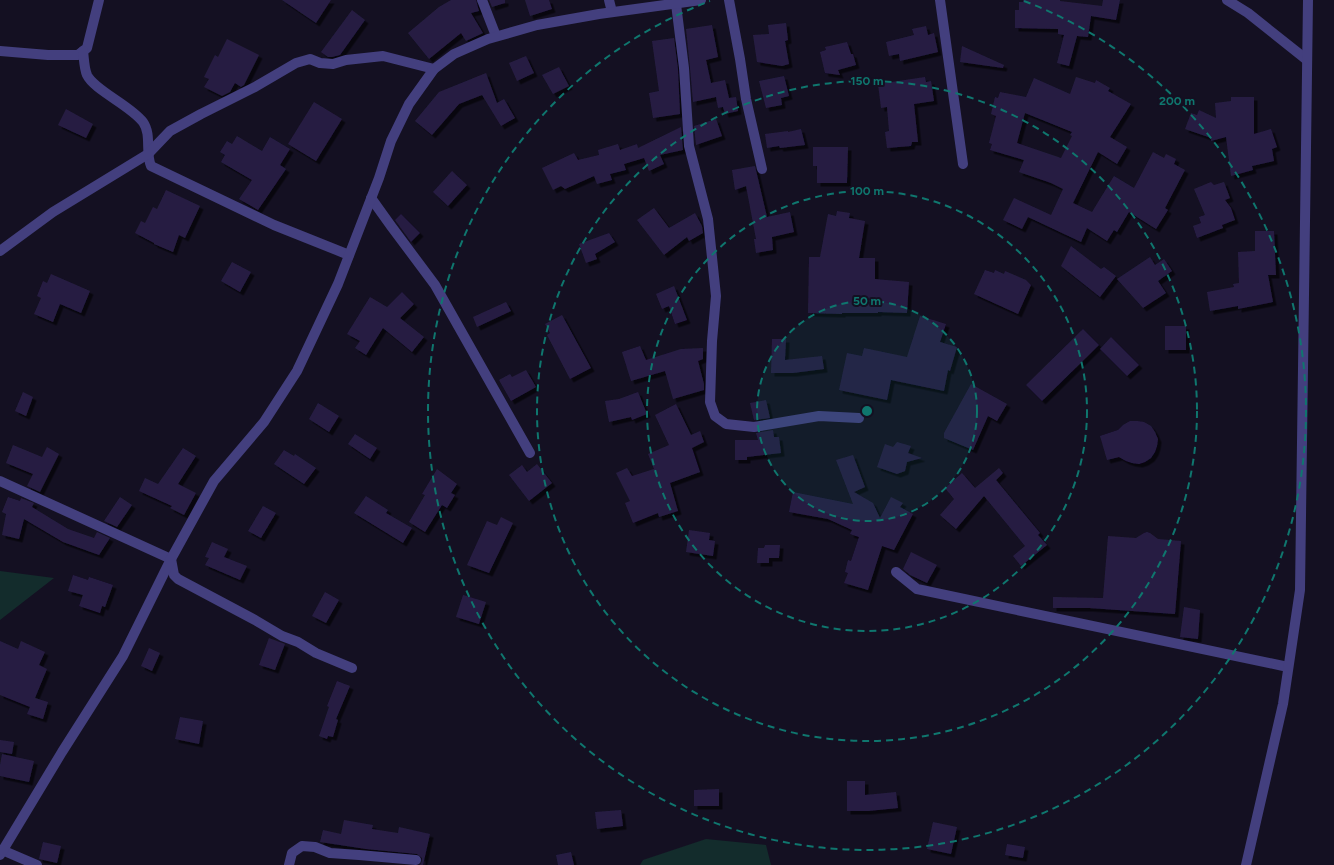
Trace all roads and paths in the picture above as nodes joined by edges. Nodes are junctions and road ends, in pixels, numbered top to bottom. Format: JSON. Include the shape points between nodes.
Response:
{"nodes":[{"id":1,"x":99,"y":0,"type":"edge"},
{"id":2,"x":482,"y":0,"type":"edge"},
{"id":3,"x":609,"y":0,"type":"edge"},
{"id":4,"x":701,"y":0,"type":"edge"},
{"id":5,"x":728,"y":0,"type":"edge"},
{"id":6,"x":940,"y":0,"type":"edge"},
{"id":7,"x":1227,"y":0,"type":"edge"},
{"id":8,"x":1308,"y":0,"type":"edge"},
{"id":9,"x":676,"y":4,"type":"junction"},
{"id":10,"x":612,"y":12,"type":"junction"},
{"id":11,"x":496,"y":36,"type":"junction"},
{"id":12,"x":0,"y":51,"type":"edge"},
{"id":13,"x":83,"y":51,"type":"junction"},
{"id":14,"x":1307,"y":60,"type":"junction"},
{"id":15,"x":434,"y":69,"type":"junction"},
{"id":16,"x":148,"y":154,"type":"junction"},
{"id":17,"x":963,"y":164,"type":"dead end"},
{"id":18,"x":762,"y":169,"type":"dead end"},
{"id":19,"x":371,"y":198,"type":"junction"},
{"id":20,"x":0,"y":251,"type":"edge"},
{"id":21,"x":349,"y":255,"type":"junction"},
{"id":22,"x":859,"y":418,"type":"dead end"},
{"id":23,"x":530,"y":453,"type":"dead end"},
{"id":24,"x":0,"y":481,"type":"edge"},
{"id":25,"x":171,"y":559,"type":"junction"},
{"id":26,"x":896,"y":572,"type":"dead end"},
{"id":27,"x":1288,"y":667,"type":"junction"},
{"id":28,"x":352,"y":668,"type":"dead end"},
{"id":29,"x":1,"y":852,"type":"edge"},
{"id":30,"x":416,"y":860,"type":"dead end"},
{"id":31,"x":37,"y":865,"type":"edge"},
{"id":32,"x":289,"y":865,"type":"edge"},
{"id":33,"x":1246,"y":865,"type":"edge"}],
"edges":[{"from":1,"to":13,"type":"street","via":[[87,48]]},
{"from":2,"to":11,"type":"street"},
{"from":3,"to":10,"type":"street"},
{"from":4,"to":9,"type":"street"},
{"from":5,"to":18,"type":"street"},
{"from":6,"to":17,"type":"street"},
{"from":7,"to":14,"type":"street","via":[[1248,12]]},
{"from":8,"to":14,"type":"street"},
{"from":9,"to":10,"type":"street"},
{"from":9,"to":22,"type":"street","via":[[684,68],[689,146],[708,219],[716,296],[710,402],[715,416],[726,424],[754,427],[819,416]]},
{"from":10,"to":11,"type":"street","via":[[537,25]]},
{"from":11,"to":15,"type":"street","via":[[454,54]]},
{"from":12,"to":13,"type":"street","via":[[48,55],[78,55]]},
{"from":13,"to":16,"type":"street","via":[[90,79],[133,111],[143,123],[148,132]]},
{"from":14,"to":27,"type":"street","via":[[1300,590]]},
{"from":15,"to":16,"type":"street","via":[[383,56],[333,64],[310,59],[296,63],[170,131]]},
{"from":15,"to":19,"type":"street","via":[[409,104],[391,142]]},
{"from":16,"to":20,"type":"street","via":[[53,212]]},
{"from":16,"to":21,"type":"street","via":[[152,166],[274,225]]},
{"from":19,"to":21,"type":"street"},
{"from":19,"to":23,"type":"street","via":[[435,285]]},
{"from":21,"to":25,"type":"street","via":[[297,371],[264,422],[214,481]]},
{"from":24,"to":25,"type":"street"},
{"from":25,"to":28,"type":"street","via":[[174,575],[178,579],[282,636]]},
{"from":25,"to":29,"type":"street","via":[[123,656]]},
{"from":26,"to":27,"type":"street","via":[[917,589]]},
{"from":27,"to":33,"type":"street","via":[[1283,704]]},
{"from":29,"to":31,"type":"street"},
{"from":30,"to":32,"type":"street","via":[[330,853],[302,846],[292,854]]}]}
